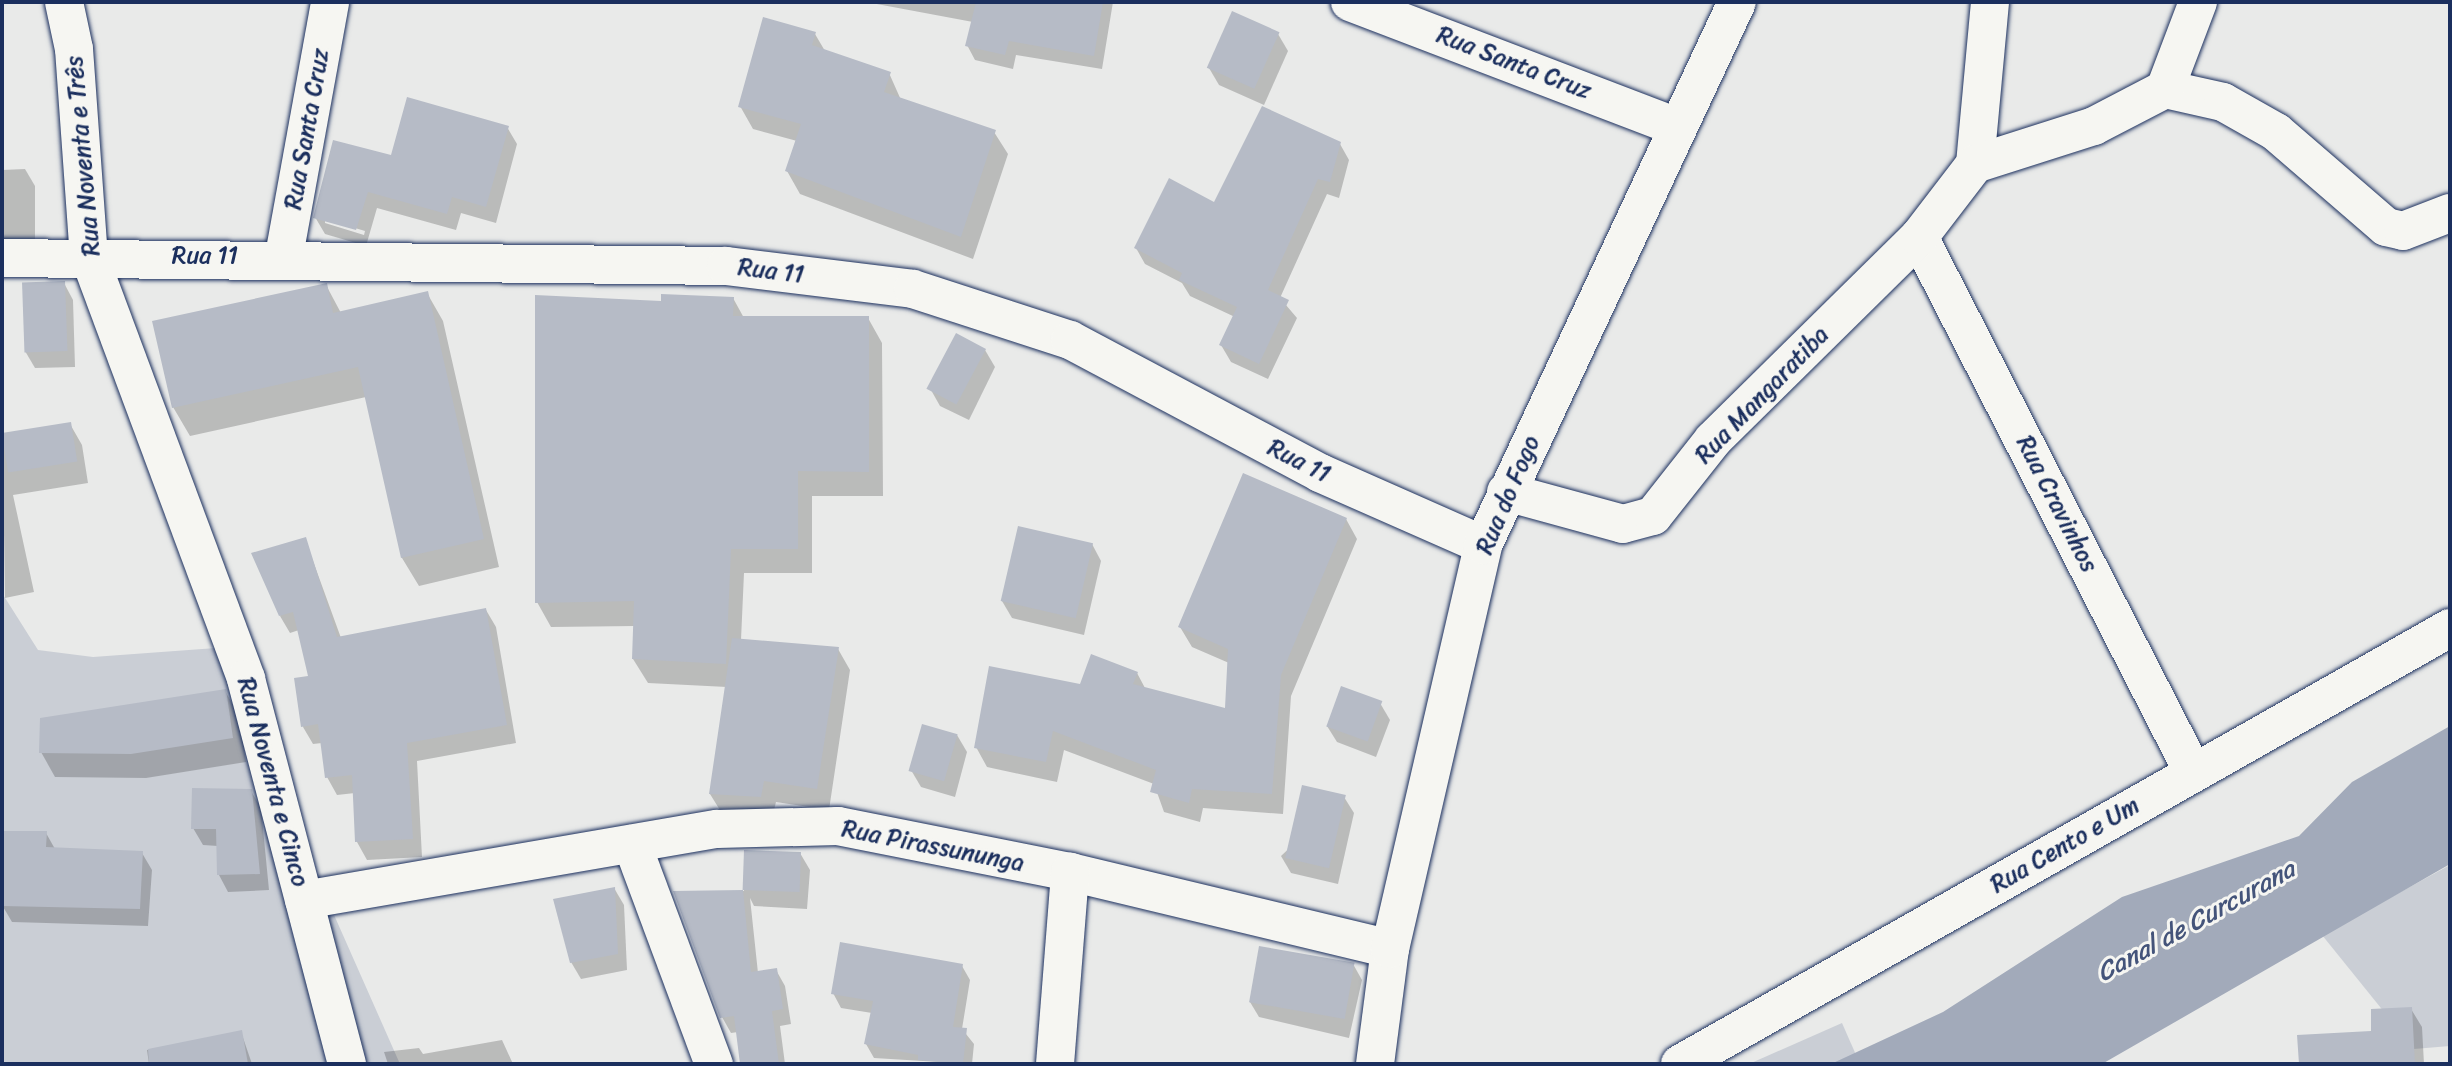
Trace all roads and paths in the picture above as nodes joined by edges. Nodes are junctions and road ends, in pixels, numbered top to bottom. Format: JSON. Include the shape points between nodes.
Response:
{"nodes":[{"id":1,"x":64,"y":2,"type":"edge"},
{"id":2,"x":330,"y":2,"type":"edge"},
{"id":3,"x":1350,"y":2,"type":"edge"},
{"id":4,"x":1737,"y":2,"type":"edge"},
{"id":5,"x":1990,"y":2,"type":"edge"},
{"id":6,"x":2198,"y":2,"type":"edge"},
{"id":7,"x":2165,"y":89,"type":"junction"},
{"id":8,"x":1677,"y":127,"type":"junction"},
{"id":9,"x":1975,"y":164,"type":"junction"},
{"id":10,"x":2450,"y":213,"type":"edge"},
{"id":11,"x":1919,"y":237,"type":"junction"},
{"id":12,"x":284,"y":256,"type":"junction"},
{"id":13,"x":89,"y":257,"type":"junction"},
{"id":14,"x":2,"y":258,"type":"edge"},
{"id":15,"x":1506,"y":492,"type":"junction"},
{"id":16,"x":178,"y":506,"type":"joint"},
{"id":17,"x":1483,"y":545,"type":"junction"},
{"id":18,"x":2450,"y":628,"type":"edge"},
{"id":19,"x":2193,"y":772,"type":"junction"},
{"id":20,"x":632,"y":844,"type":"junction"},
{"id":21,"x":1070,"y":872,"type":"junction"},
{"id":22,"x":304,"y":900,"type":"junction"},
{"id":23,"x":1390,"y":949,"type":"junction"},
{"id":24,"x":347,"y":1064,"type":"edge"},
{"id":25,"x":713,"y":1064,"type":"edge"},
{"id":26,"x":1055,"y":1064,"type":"edge"},
{"id":27,"x":1375,"y":1064,"type":"edge"},
{"id":28,"x":1680,"y":1064,"type":"edge"}],
"edges":[{"from":1,"to":13,"type":"street","name":"Rua Noventa e Três","via":[[74,49]]},
{"from":2,"to":12,"type":"street","name":"Rua Santa Cruz"},
{"from":3,"to":8,"type":"street","name":"Rua Santa Cruz"},
{"from":4,"to":8,"type":"street","name":"Rua do Fogo"},
{"from":5,"to":9,"type":"street"},
{"from":6,"to":7,"type":"street"},
{"from":7,"to":9,"type":"street","via":[[2094,125]]},
{"from":7,"to":10,"type":"street","via":[[2223,102],[2276,132],[2386,227],[2403,231]]},
{"from":8,"to":15,"type":"street","name":"Rua do Fogo"},
{"from":9,"to":11,"type":"street","name":"Rua Mangaratiba"},
{"from":11,"to":15,"type":"street","name":"Rua Mangaratiba","via":[[1713,440],[1653,516],[1623,524]]},
{"from":11,"to":19,"type":"street","name":"Rua Cravinhos"},
{"from":12,"to":13,"type":"street","name":"Rua 11"},
{"from":12,"to":17,"type":"street","name":"Rua 11","via":[[726,265],[913,289],[1070,340],[1320,473]]},
{"from":13,"to":14,"type":"street","name":"Rua 11"},
{"from":13,"to":16,"type":"street","name":"Rua Noventa e Três"},
{"from":15,"to":17,"type":"street","name":"Rua do Fogo"},
{"from":16,"to":22,"type":"street","name":"Rua Noventa e Cinco","via":[[246,679]]},
{"from":17,"to":23,"type":"street","name":"Rua do Fogo"},
{"from":18,"to":19,"type":"street","name":"Rua Cento e Um"},
{"from":19,"to":28,"type":"street","name":"Rua Cento e Um"},
{"from":20,"to":21,"type":"street","name":"Rua Pirassununga","via":[[717,829],[838,826]]},
{"from":20,"to":22,"type":"street","name":"Rua Pirassununga"},
{"from":20,"to":25,"type":"street"},
{"from":21,"to":23,"type":"street","name":"Rua Pirassununga"},
{"from":21,"to":26,"type":"street"},
{"from":22,"to":24,"type":"street","name":"Rua Noventa e Cinco"},
{"from":23,"to":27,"type":"street","name":"Rua do Fogo"}]}
